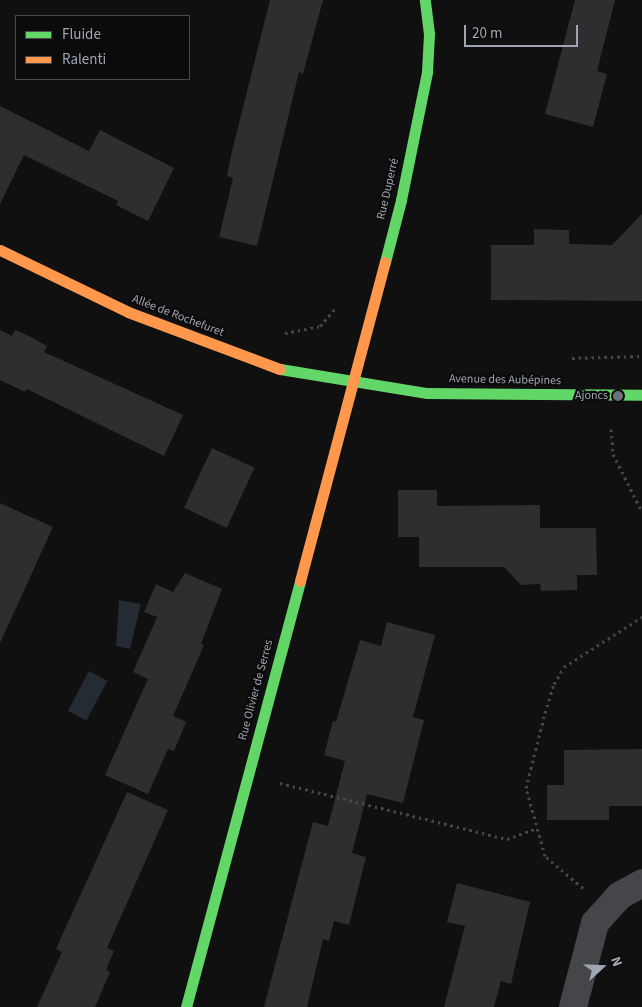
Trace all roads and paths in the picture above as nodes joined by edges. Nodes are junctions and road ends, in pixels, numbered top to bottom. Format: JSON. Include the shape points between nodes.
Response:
{"nodes":[{"id":1,"x":425,"y":0,"type":"edge"},
{"id":2,"x":0,"y":250,"type":"edge"},
{"id":3,"x":375,"y":299,"type":"junction"},
{"id":4,"x":279,"y":333,"type":"dead end"},
{"id":5,"x":354,"y":380,"type":"junction"},
{"id":6,"x":642,"y":395,"type":"edge"},
{"id":7,"x":610,"y":419,"type":"dead end"},
{"id":8,"x":642,"y":512,"type":"edge"},
{"id":9,"x":642,"y":618,"type":"edge"},
{"id":10,"x":248,"y":775,"type":"junction"},
{"id":11,"x":537,"y":828,"type":"junction"},
{"id":12,"x":642,"y":883,"type":"edge"},
{"id":13,"x":608,"y":908,"type":"junction"},
{"id":14,"x":186,"y":1007,"type":"edge"},
{"id":15,"x":573,"y":1007,"type":"edge"}],
"edges":[{"from":1,"to":3,"type":"street","name":"Rue Duperré","via":[[429,34],[427,72],[401,200]]},
{"from":2,"to":5,"type":"street","name":"Allée de Rochefuret","via":[[128,312],[282,370]]},
{"from":3,"to":4,"type":"path","via":[[336,308],[320,326],[297,333]]},
{"from":3,"to":5,"type":"street","name":"Rue Duperré"},
{"from":5,"to":6,"type":"street","name":"Avenue des Aubépines","via":[[427,392]]},
{"from":5,"to":10,"type":"street","name":"Rue Olivier de Serres"},
{"from":7,"to":8,"type":"path","via":[[612,454]]},
{"from":9,"to":11,"type":"path","via":[[564,668],[554,684],[526,788]]},
{"from":10,"to":11,"type":"path","via":[[507,840]]},
{"from":10,"to":14,"type":"street","name":"Rue Olivier de Serres"},
{"from":11,"to":13,"type":"path","via":[[545,856]]},
{"from":12,"to":13,"type":"street","via":[[619,896]]},
{"from":13,"to":15,"type":"street","via":[[595,923]]}]}
